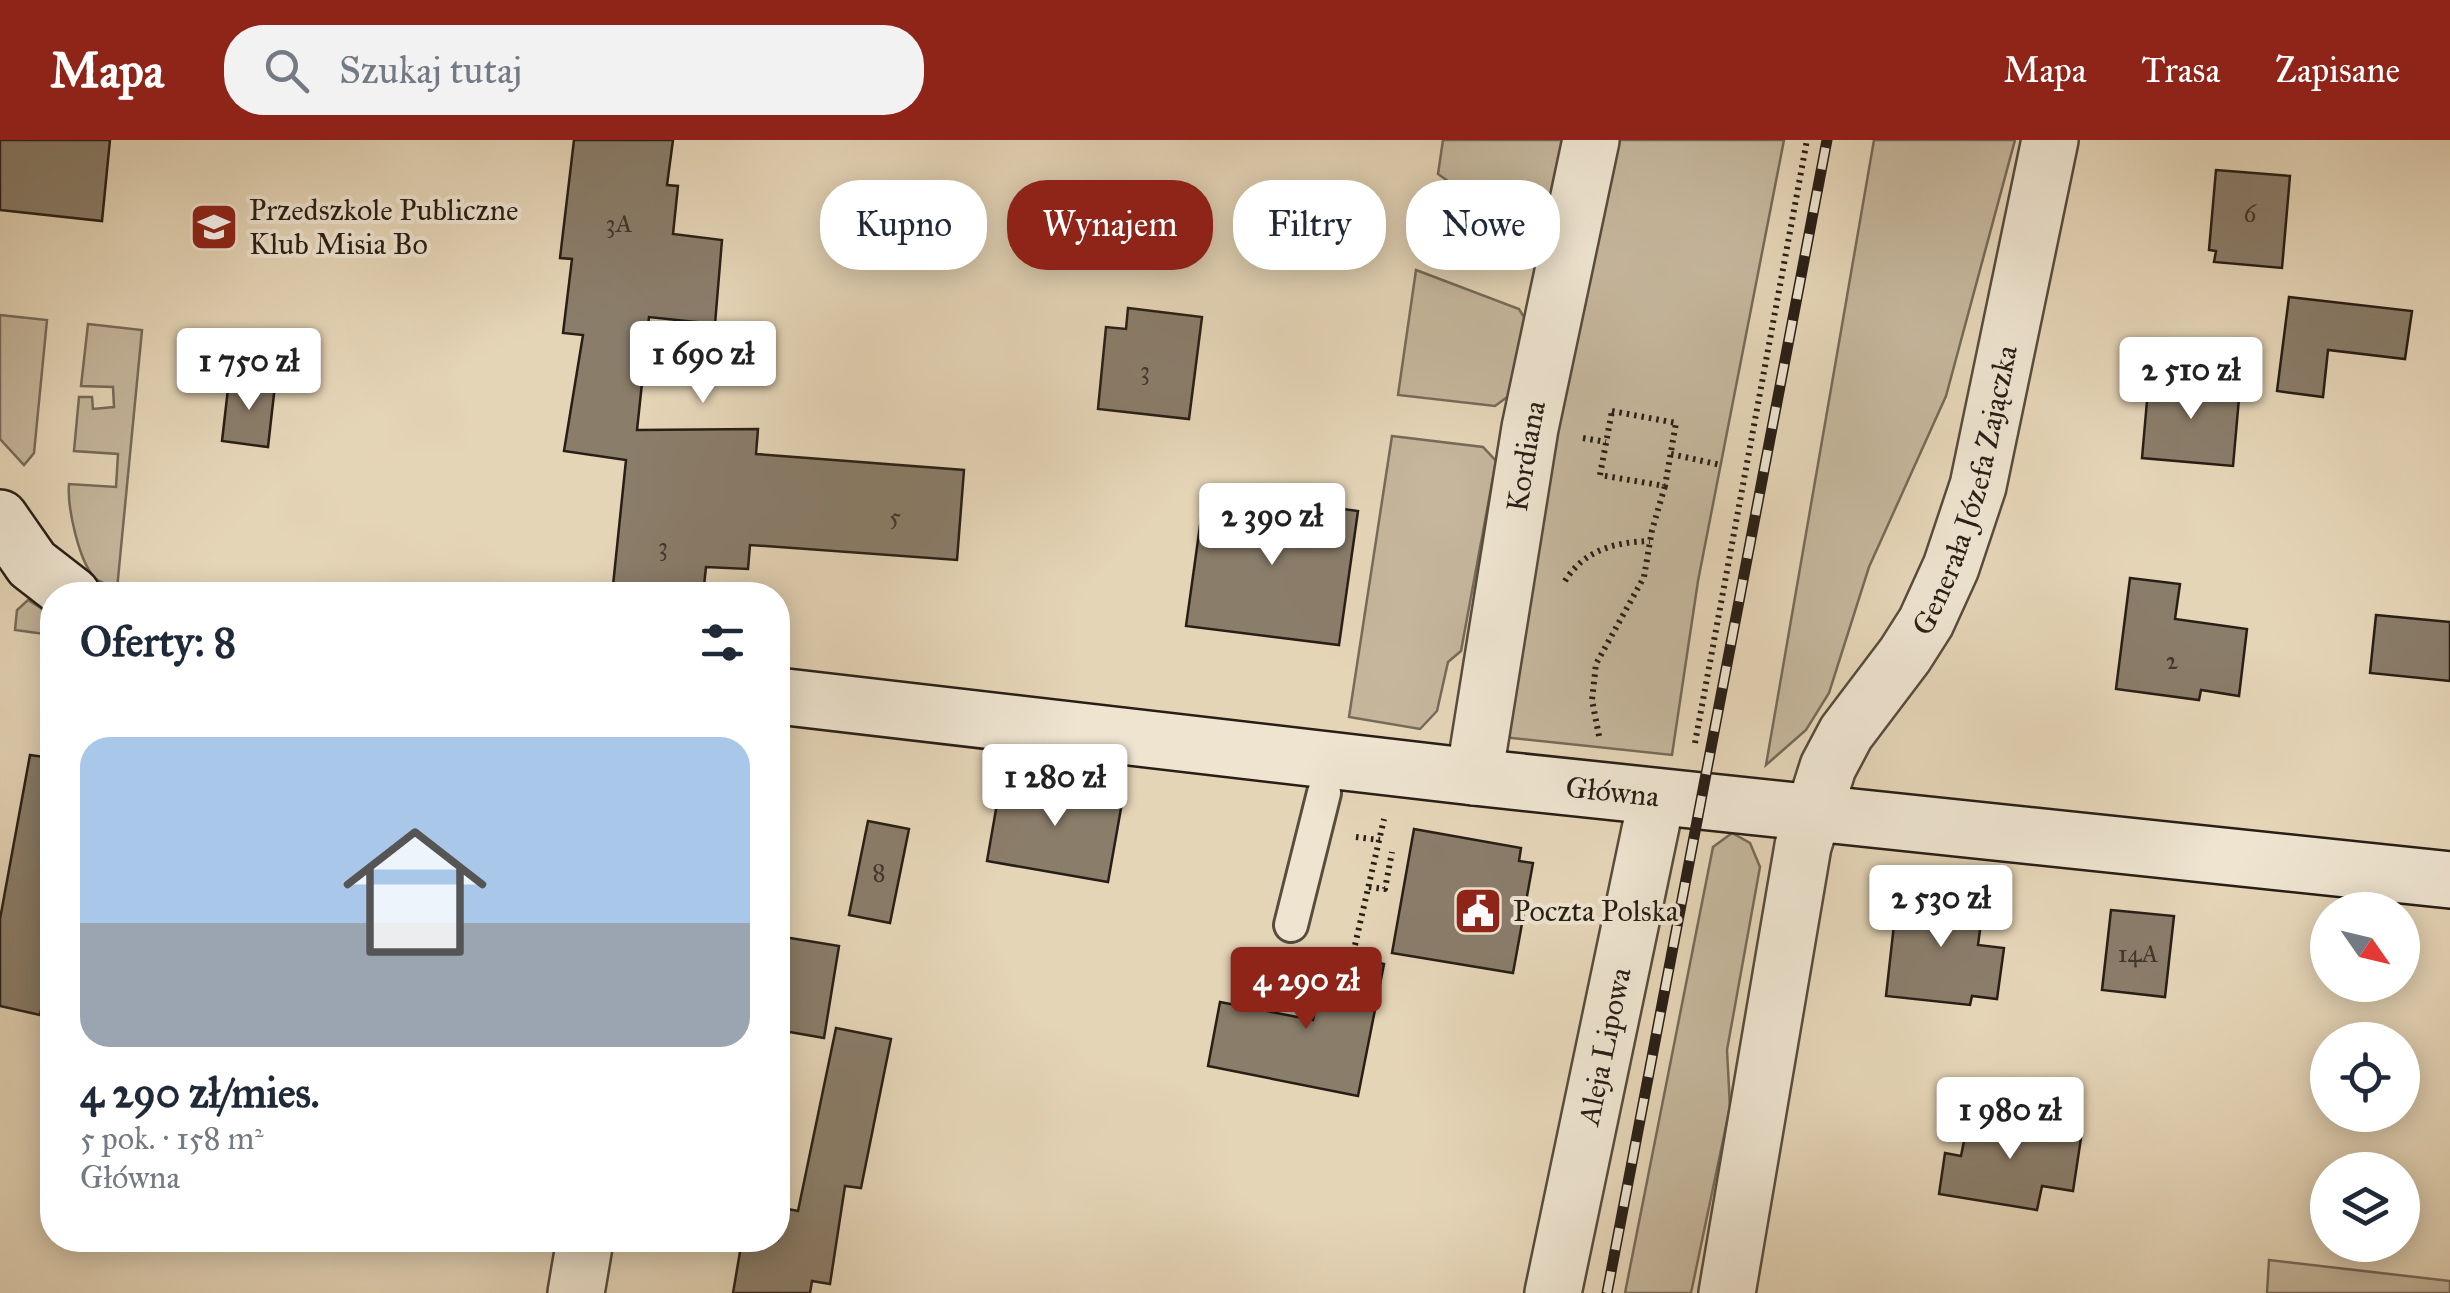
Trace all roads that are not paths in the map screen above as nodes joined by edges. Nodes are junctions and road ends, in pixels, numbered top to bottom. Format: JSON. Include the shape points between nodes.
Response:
{"nodes":[{"id":1,"x":1590,"y":140,"type":"edge"},
{"id":2,"x":2050,"y":140,"type":"edge"},
{"id":3,"x":7,"y":537,"type":"edge"},
{"id":4,"x":55,"y":582,"type":"edge"},
{"id":5,"x":790,"y":697,"type":"edge"},
{"id":6,"x":1474,"y":777,"type":"junction"},
{"id":7,"x":1324,"y":794,"type":"dead end"},
{"id":8,"x":1671,"y":798,"type":"junction"},
{"id":9,"x":1814,"y":811,"type":"junction"},
{"id":10,"x":2450,"y":880,"type":"edge"},
{"id":11,"x":1291,"y":925,"type":"dead end"},
{"id":12,"x":583,"y":1252,"type":"edge"},
{"id":13,"x":576,"y":1293,"type":"edge"},
{"id":14,"x":1553,"y":1293,"type":"edge"},
{"id":15,"x":1727,"y":1293,"type":"edge"}],
"edges":[{"from":1,"to":6,"type":"street","name":"Kordiana","via":[[1530,428]]},
{"from":2,"to":9,"type":"street","name":"Generała Józefa Zajączka","via":[[1978,486],[1956,550],[1915,638],[1846,733]]},
{"from":3,"to":4,"type":"street"},
{"from":5,"to":6,"type":"street","name":"Główna"},
{"from":6,"to":8,"type":"street","name":"Główna"},
{"from":7,"to":11,"type":"lane"},
{"from":8,"to":9,"type":"street","name":"Główna"},
{"from":8,"to":14,"type":"street","name":"Aleja Lipowa"},
{"from":9,"to":10,"type":"street","name":"Główna"},
{"from":9,"to":15,"type":"street"},
{"from":12,"to":13,"type":"street"}]}
